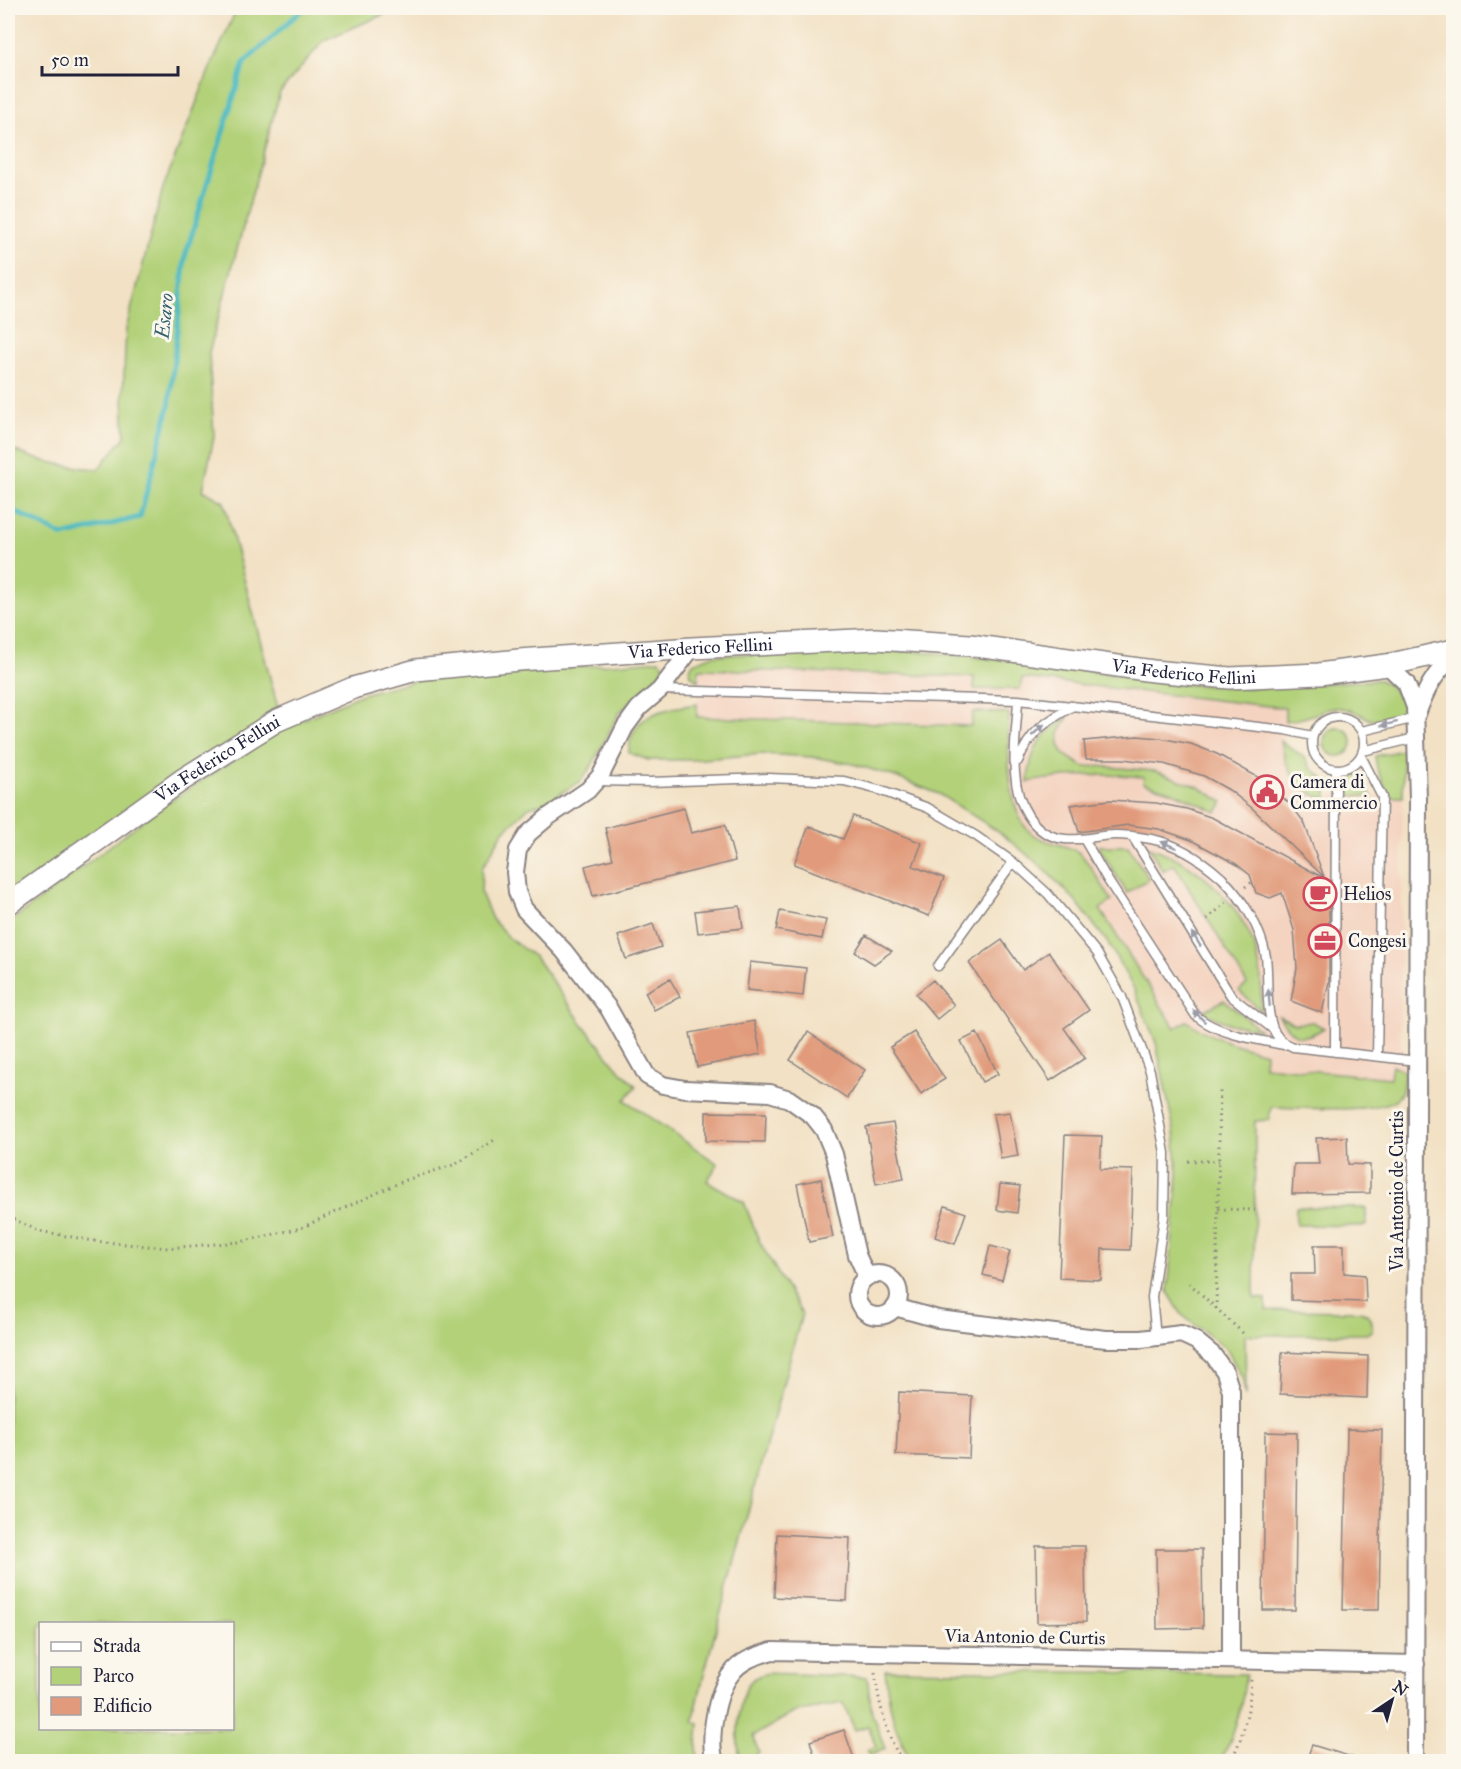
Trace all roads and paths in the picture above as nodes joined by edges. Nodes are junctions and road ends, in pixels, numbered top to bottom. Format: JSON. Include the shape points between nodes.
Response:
{"nodes":[{"id":1,"x":692,"y":648,"type":"junction"},
{"id":2,"x":1454,"y":650,"type":"edge"},
{"id":3,"x":1454,"y":657,"type":"edge"},
{"id":4,"x":1387,"y":666,"type":"junction"},
{"id":5,"x":660,"y":690,"type":"junction"},
{"id":6,"x":1018,"y":700,"type":"junction"},
{"id":7,"x":1073,"y":706,"type":"junction"},
{"id":8,"x":1416,"y":718,"type":"junction"},
{"id":9,"x":1362,"y":731,"type":"junction"},
{"id":10,"x":1312,"y":736,"type":"junction"},
{"id":11,"x":1415,"y":738,"type":"junction"},
{"id":12,"x":1362,"y":754,"type":"junction"},
{"id":13,"x":1015,"y":766,"type":"junction"},
{"id":14,"x":1336,"y":769,"type":"junction"},
{"id":15,"x":595,"y":781,"type":"junction"},
{"id":16,"x":1132,"y":836,"type":"junction"},
{"id":17,"x":1084,"y":839,"type":"junction"},
{"id":18,"x":1013,"y":862,"type":"junction"},
{"id":19,"x":8,"y":904,"type":"edge"},
{"id":20,"x":938,"y":966,"type":"dead end"},
{"id":21,"x":1274,"y":1030,"type":"junction"},
{"id":22,"x":1293,"y":1047,"type":"junction"},
{"id":23,"x":1335,"y":1052,"type":"junction"},
{"id":24,"x":1377,"y":1056,"type":"junction"},
{"id":25,"x":1417,"y":1061,"type":"junction"},
{"id":26,"x":1220,"y":1091,"type":"dead end"},
{"id":27,"x":495,"y":1139,"type":"dead end"},
{"id":28,"x":1188,"y":1161,"type":"dead end"},
{"id":29,"x":1219,"y":1161,"type":"junction"},
{"id":30,"x":1218,"y":1209,"type":"junction"},
{"id":31,"x":1254,"y":1210,"type":"dead end"},
{"id":32,"x":8,"y":1217,"type":"edge"},
{"id":33,"x":867,"y":1277,"type":"junction"},
{"id":34,"x":1189,"y":1283,"type":"dead end"},
{"id":35,"x":895,"y":1307,"type":"junction"},
{"id":36,"x":1216,"y":1309,"type":"junction"},
{"id":37,"x":1245,"y":1335,"type":"dead end"},
{"id":38,"x":1156,"y":1337,"type":"junction"},
{"id":39,"x":1231,"y":1660,"type":"junction"},
{"id":40,"x":1416,"y":1664,"type":"junction"},
{"id":41,"x":876,"y":1673,"type":"dead end"},
{"id":42,"x":1251,"y":1678,"type":"dead end"},
{"id":43,"x":1415,"y":1758,"type":"edge"},
{"id":44,"x":715,"y":1761,"type":"edge"},
{"id":45,"x":902,"y":1761,"type":"edge"},
{"id":46,"x":1230,"y":1761,"type":"edge"}],
"edges":[{"from":1,"to":4,"type":"street","name":"Via Federico Fellini","via":[[876,639],[970,645],[1230,678]]},
{"from":1,"to":5,"type":"street"},
{"from":1,"to":19,"type":"street","name":"Via Federico Fellini","via":[[416,670],[353,688],[276,722],[182,780]]},
{"from":2,"to":4,"type":"street","name":"Via Federico Fellini"},
{"from":3,"to":8,"type":"street","via":[[1426,689]]},
{"from":4,"to":8,"type":"street","via":[[1406,683]]},
{"from":5,"to":6,"type":"lane"},
{"from":5,"to":15,"type":"street","via":[[625,727],[602,775]]},
{"from":6,"to":7,"type":"lane"},
{"from":6,"to":13,"type":"lane"},
{"from":7,"to":10,"type":"lane"},
{"from":13,"to":7,"type":"lane","one_way":true,"via":[[1032,735]]},
{"from":8,"to":9,"type":"lane","one_way":true},
{"from":8,"to":11,"type":"street","name":"Via Antonio de Curtis"},
{"from":9,"to":10,"type":"lane","via":[[1351,720],[1331,717]]},
{"from":9,"to":12,"type":"lane"},
{"from":10,"to":14,"type":"lane","via":[[1313,754],[1320,763]]},
{"from":11,"to":12,"type":"lane"},
{"from":11,"to":25,"type":"street","name":"Via Antonio de Curtis"},
{"from":12,"to":14,"type":"lane","via":[[1349,767]]},
{"from":12,"to":24,"type":"lane","via":[[1382,797]]},
{"from":13,"to":17,"type":"lane","via":[[1019,794],[1030,820],[1039,830],[1065,839]]},
{"from":14,"to":23,"type":"lane"},
{"from":15,"to":18,"type":"lane","via":[[844,781],[928,808]]},
{"from":15,"to":33,"type":"street","via":[[528,834],[518,849],[514,872],[524,909],[564,951],[609,1009],[647,1076],[663,1085],[684,1089],[770,1093],[789,1099],[813,1116],[834,1154],[857,1255]]},
{"from":16,"to":17,"type":"lane"},
{"from":21,"to":16,"type":"lane","one_way":true,"via":[[1231,996]]},
{"from":21,"to":16,"type":"lane","one_way":true,"via":[[1266,956],[1251,916],[1236,894],[1190,854],[1171,844]]},
{"from":22,"to":17,"type":"lane","one_way":true,"via":[[1222,1030],[1196,1016]]},
{"from":18,"to":20,"type":"lane"},
{"from":18,"to":38,"type":"lane","via":[[1048,894],[1097,953],[1122,997],[1150,1071],[1165,1153],[1164,1217],[1152,1297]]},
{"from":21,"to":22,"type":"lane","via":[[1279,1039]]},
{"from":22,"to":23,"type":"lane"},
{"from":23,"to":24,"type":"lane"},
{"from":24,"to":25,"type":"lane"},
{"from":25,"to":40,"type":"street","name":"Via Antonio de Curtis"},
{"from":26,"to":29,"type":"path"},
{"from":27,"to":32,"type":"path","via":[[456,1164],[403,1181],[301,1228],[240,1242],[168,1248],[94,1241],[39,1231]]},
{"from":28,"to":29,"type":"path"},
{"from":29,"to":30,"type":"path"},
{"from":30,"to":31,"type":"path"},
{"from":30,"to":36,"type":"path"},
{"from":33,"to":35,"type":"street","via":[[886,1275],[895,1283],[899,1295]]},
{"from":33,"to":35,"type":"street","via":[[858,1293],[864,1310],[880,1316]]},
{"from":34,"to":36,"type":"path"},
{"from":35,"to":38,"type":"street","via":[[938,1319],[1106,1339]]},
{"from":36,"to":37,"type":"path"},
{"from":38,"to":39,"type":"street","via":[[1181,1334],[1196,1341],[1225,1372],[1230,1391]]},
{"from":39,"to":40,"type":"street","name":"Via Antonio de Curtis"},
{"from":39,"to":44,"type":"street","name":"Via Antonio de Curtis","via":[[772,1651],[747,1659],[730,1674],[714,1720]]},
{"from":40,"to":43,"type":"street","name":"Via Antonio de Curtis"},
{"from":41,"to":45,"type":"path","via":[[885,1724]]},
{"from":42,"to":46,"type":"path","via":[[1245,1725]]}]}
